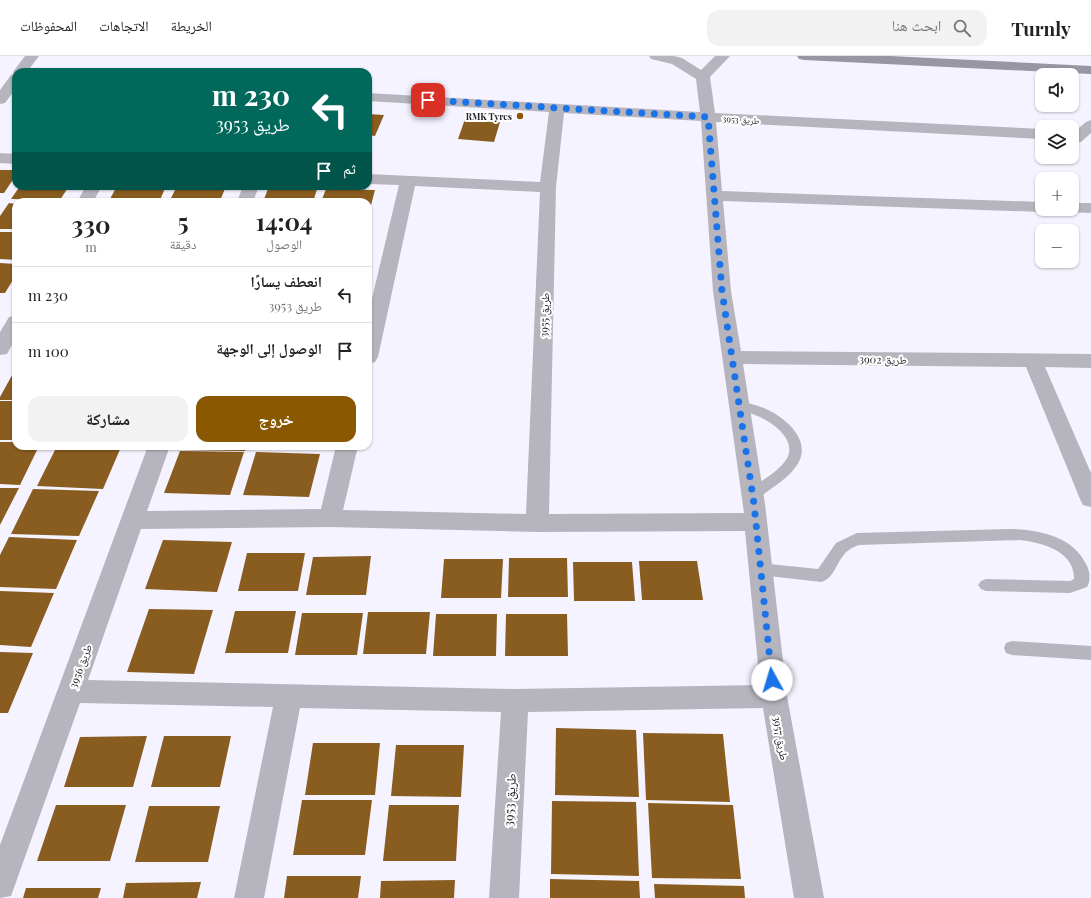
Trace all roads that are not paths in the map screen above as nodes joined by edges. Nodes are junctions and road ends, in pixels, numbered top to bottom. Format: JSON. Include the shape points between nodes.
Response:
{"nodes":[{"id":1,"x":32,"y":56,"type":"edge"},
{"id":2,"x":656,"y":56,"type":"edge"},
{"id":3,"x":723,"y":56,"type":"edge"},
{"id":4,"x":804,"y":56,"type":"edge"},
{"id":5,"x":23,"y":68,"type":"edge"},
{"id":6,"x":1091,"y":70,"type":"edge"},
{"id":7,"x":703,"y":77,"type":"junction"},
{"id":8,"x":12,"y":84,"type":"edge"},
{"id":9,"x":372,"y":97,"type":"edge"},
{"id":10,"x":0,"y":100,"type":"edge"},
{"id":11,"x":557,"y":108,"type":"junction"},
{"id":12,"x":708,"y":117,"type":"junction"},
{"id":13,"x":1091,"y":125,"type":"edge"},
{"id":14,"x":1035,"y":134,"type":"edge"},
{"id":15,"x":1080,"y":140,"type":"edge"},
{"id":16,"x":0,"y":158,"type":"edge"},
{"id":17,"x":12,"y":159,"type":"edge"},
{"id":18,"x":372,"y":179,"type":"edge"},
{"id":19,"x":408,"y":181,"type":"junction"},
{"id":20,"x":548,"y":187,"type":"junction"},
{"id":21,"x":714,"y":196,"type":"junction"},
{"id":22,"x":1035,"y":207,"type":"edge"},
{"id":23,"x":1079,"y":208,"type":"edge"},
{"id":24,"x":1091,"y":208,"type":"edge"},
{"id":25,"x":12,"y":328,"type":"edge"},
{"id":26,"x":372,"y":339,"type":"edge"},
{"id":27,"x":0,"y":349,"type":"edge"},
{"id":28,"x":733,"y":357,"type":"junction"},
{"id":29,"x":1033,"y":361,"type":"junction"},
{"id":30,"x":1091,"y":362,"type":"edge"},
{"id":31,"x":739,"y":406,"type":"junction"},
{"id":32,"x":158,"y":450,"type":"edge"},
{"id":33,"x":346,"y":450,"type":"edge"},
{"id":34,"x":752,"y":495,"type":"junction"},
{"id":35,"x":1091,"y":499,"type":"edge"},
{"id":36,"x":330,"y":518,"type":"junction"},
{"id":37,"x":132,"y":520,"type":"junction"},
{"id":38,"x":756,"y":522,"type":"junction"},
{"id":39,"x":537,"y":523,"type":"junction"},
{"id":40,"x":760,"y":569,"type":"junction"},
{"id":41,"x":986,"y":585,"type":"dead end"},
{"id":42,"x":1012,"y":648,"type":"dead end"},
{"id":43,"x":1091,"y":653,"type":"edge"},
{"id":44,"x":71,"y":691,"type":"junction"},
{"id":45,"x":289,"y":696,"type":"junction"},
{"id":46,"x":774,"y":696,"type":"junction"},
{"id":47,"x":515,"y":701,"type":"junction"},
{"id":48,"x":0,"y":885,"type":"edge"},
{"id":49,"x":249,"y":898,"type":"edge"},
{"id":50,"x":504,"y":898,"type":"edge"},
{"id":51,"x":809,"y":898,"type":"edge"}],
"edges":[{"from":1,"to":5,"type":"street"},
{"from":2,"to":7,"type":"street","via":[[677,61]]},
{"from":3,"to":7,"type":"street"},
{"from":4,"to":6,"type":"main road"},
{"from":7,"to":12,"type":"street","name":"طريق 3957"},
{"from":8,"to":10,"type":"street"},
{"from":9,"to":11,"type":"street","name":"طريق 3953"},
{"from":11,"to":12,"type":"street","name":"طريق 3953"},
{"from":11,"to":20,"type":"street","name":"طريق 3955"},
{"from":12,"to":14,"type":"street","name":"طريق 3953"},
{"from":12,"to":21,"type":"street","name":"طريق 3957"},
{"from":13,"to":15,"type":"street"},
{"from":16,"to":17,"type":"street"},
{"from":18,"to":19,"type":"street"},
{"from":19,"to":20,"type":"street"},
{"from":19,"to":26,"type":"street"},
{"from":20,"to":39,"type":"street","name":"طريق 3955"},
{"from":21,"to":22,"type":"street"},
{"from":21,"to":28,"type":"street","name":"طريق 3957","via":[[722,291]]},
{"from":23,"to":24,"type":"street"},
{"from":25,"to":27,"type":"street"},
{"from":28,"to":29,"type":"street","name":"طريق 3902"},
{"from":28,"to":31,"type":"street","name":"طريق 3957"},
{"from":29,"to":30,"type":"street","name":"طريق 3902"},
{"from":29,"to":35,"type":"street"},
{"from":31,"to":34,"type":"street","name":"طريق 3957"},
{"from":31,"to":34,"type":"lane","via":[[751,408],[773,418],[787,431],[796,447],[792,463]]},
{"from":32,"to":37,"type":"street","name":"طريق 3956"},
{"from":33,"to":36,"type":"street"},
{"from":34,"to":38,"type":"street","name":"طريق 3957"},
{"from":36,"to":37,"type":"street"},
{"from":36,"to":39,"type":"street"},
{"from":37,"to":44,"type":"street","name":"طريق 3956"},
{"from":38,"to":39,"type":"street"},
{"from":38,"to":40,"type":"street","name":"طريق 3957"},
{"from":40,"to":41,"type":"lane","via":[[821,576],[828,571],[836,551],[845,544],[857,540],[1015,535],[1045,539],[1064,547],[1076,558],[1083,573],[1082,582],[1070,587]]},
{"from":40,"to":46,"type":"street","name":"طريق 3957"},
{"from":42,"to":43,"type":"lane"},
{"from":44,"to":45,"type":"street"},
{"from":44,"to":48,"type":"street","name":"طريق 3956"},
{"from":45,"to":47,"type":"street"},
{"from":45,"to":49,"type":"street"},
{"from":46,"to":47,"type":"street"},
{"from":46,"to":51,"type":"street","name":"طريق 3957"},
{"from":47,"to":50,"type":"street","name":"طريق 3953"}]}
